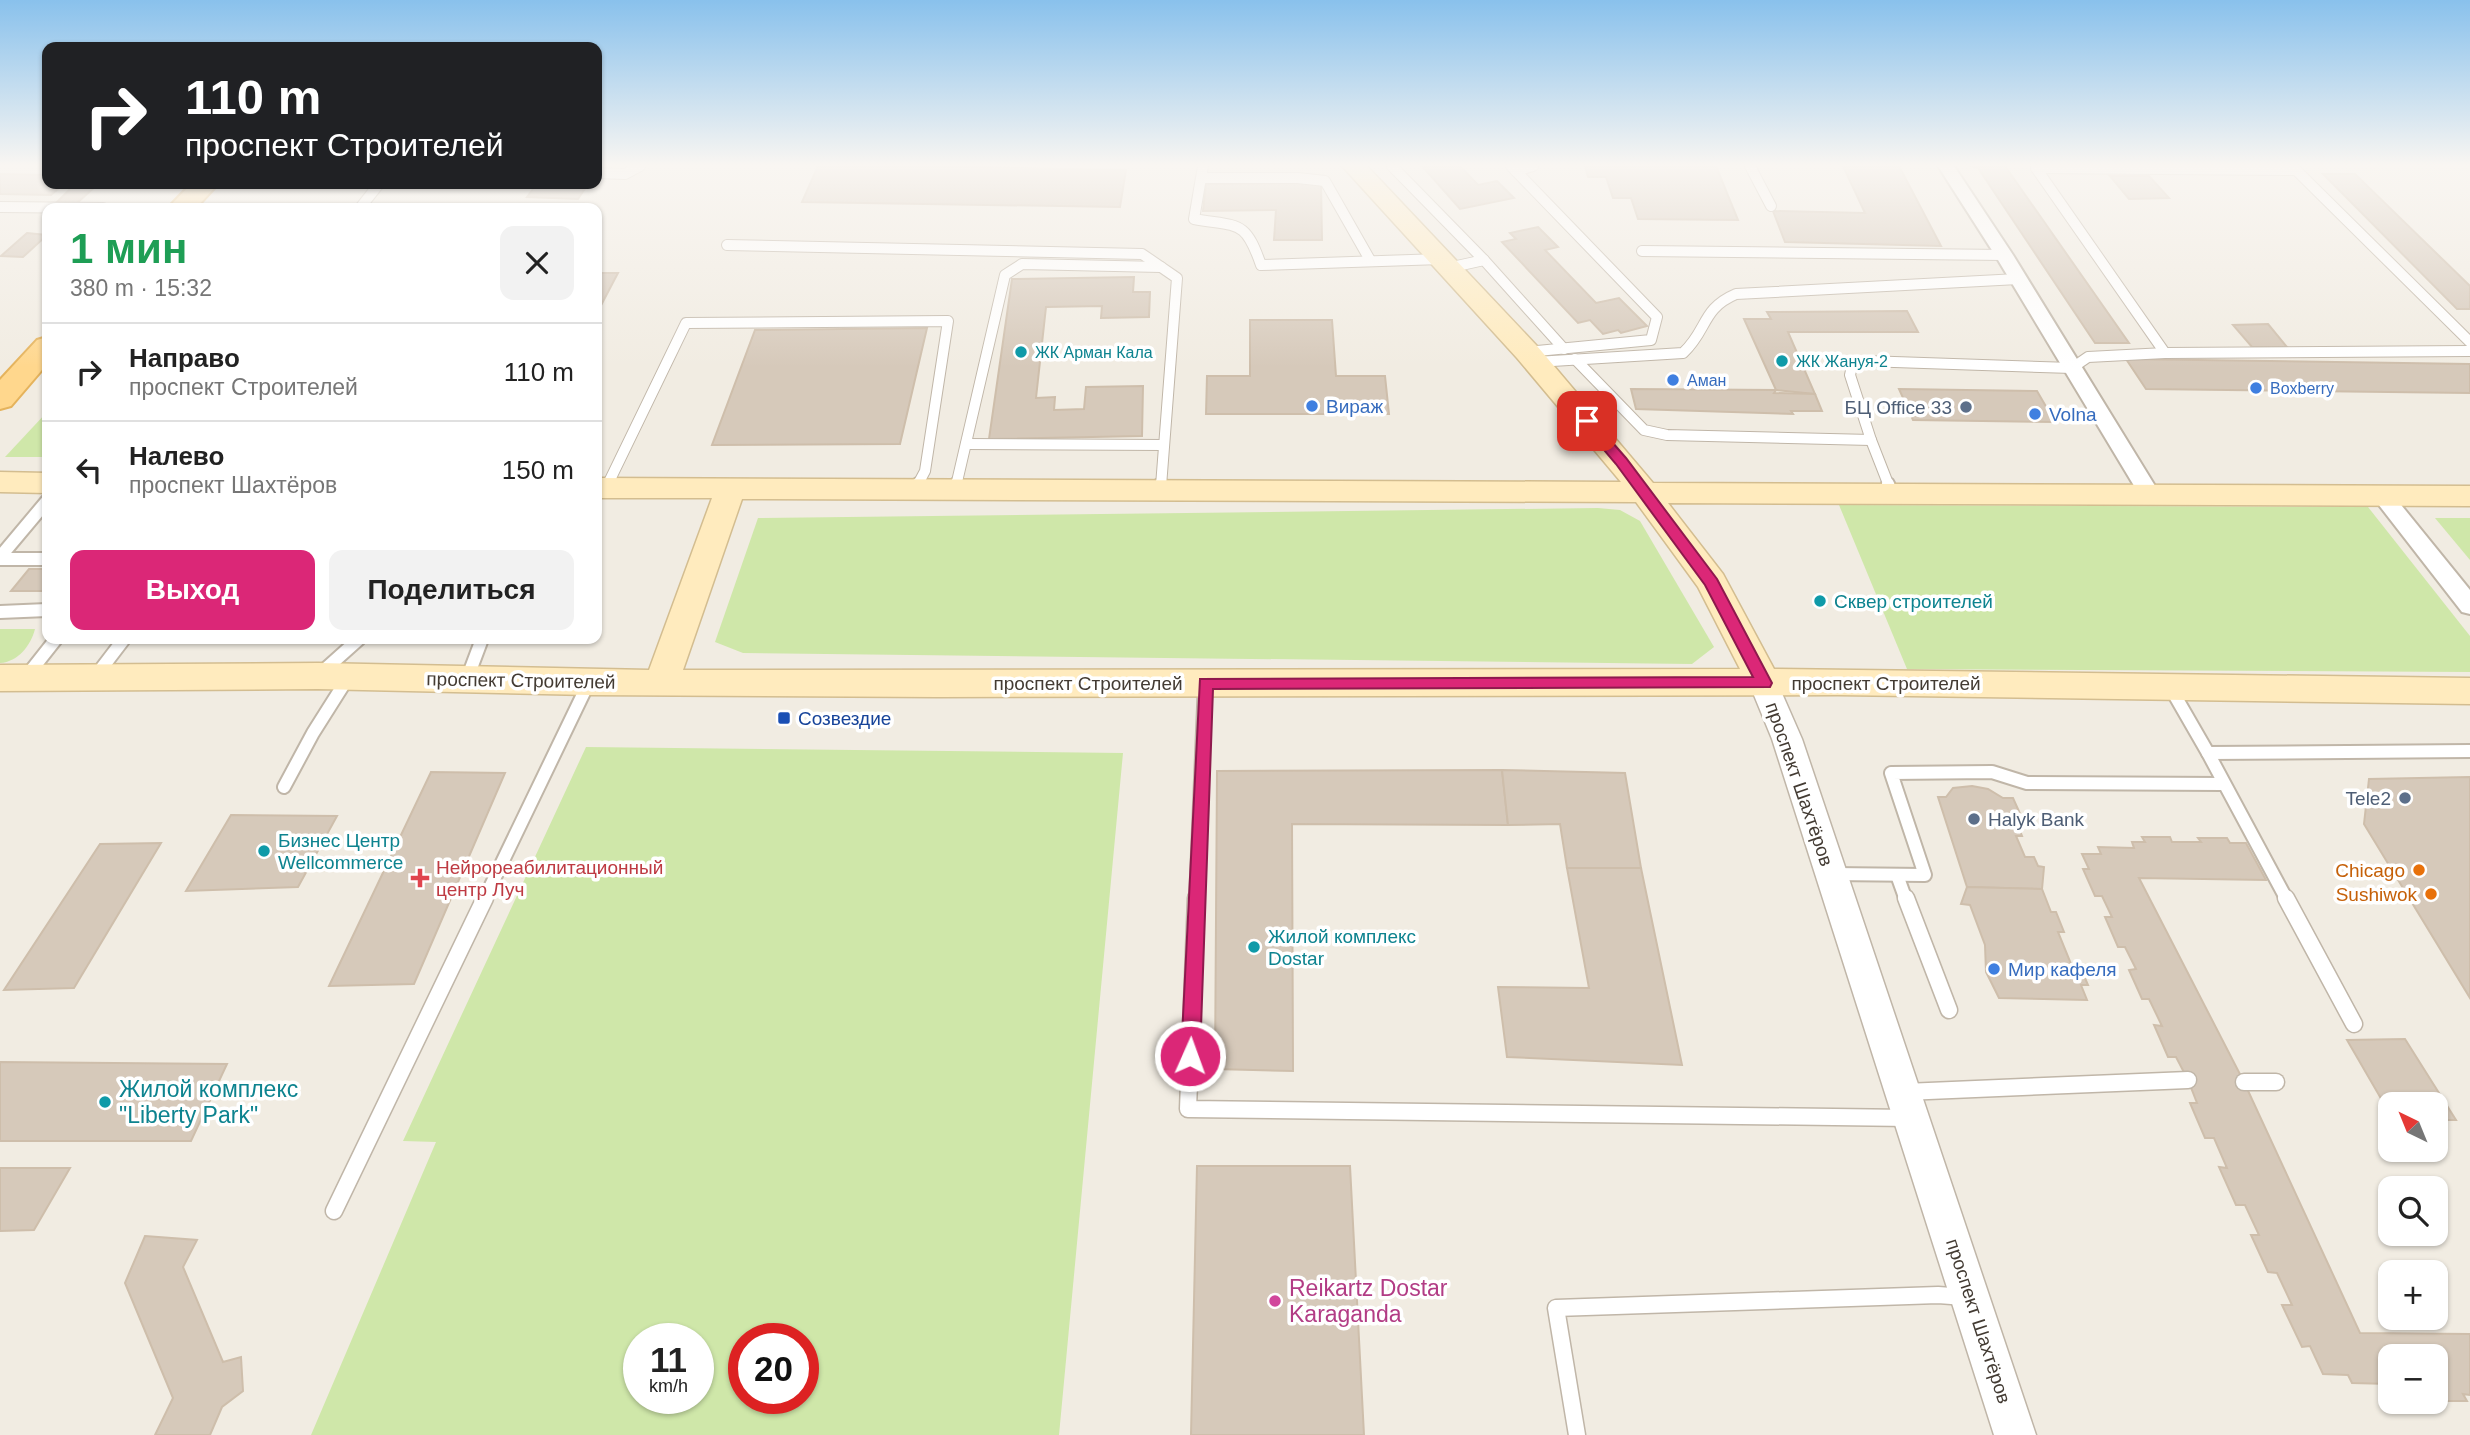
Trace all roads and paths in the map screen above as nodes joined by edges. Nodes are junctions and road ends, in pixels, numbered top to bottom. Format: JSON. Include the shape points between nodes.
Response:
{"nodes":[{"id":1,"x":1247,"y":233,"type":"edge"},
{"id":2,"x":1355,"y":233,"type":"edge"},
{"id":3,"x":1415,"y":233,"type":"edge"},
{"id":4,"x":1458,"y":233,"type":"edge"},
{"id":5,"x":1575,"y":233,"type":"edge"},
{"id":6,"x":1990,"y":233,"type":"edge"},
{"id":7,"x":2081,"y":233,"type":"edge"},
{"id":8,"x":2360,"y":233,"type":"edge"},
{"id":9,"x":727,"y":245,"type":"dead end"},
{"id":10,"x":1642,"y":251,"type":"dead end"},
{"id":11,"x":2004,"y":255,"type":"junction"},
{"id":12,"x":1370,"y":260,"type":"junction"},
{"id":13,"x":1484,"y":260,"type":"junction"},
{"id":14,"x":1444,"y":264,"type":"junction"},
{"id":15,"x":1161,"y":267,"type":"junction"},
{"id":16,"x":2018,"y":279,"type":"junction"},
{"id":17,"x":2470,"y":342,"type":"edge"},
{"id":18,"x":1564,"y":349,"type":"junction"},
{"id":19,"x":2470,"y":351,"type":"edge"},
{"id":20,"x":42,"y":352,"type":"edge"},
{"id":21,"x":2165,"y":353,"type":"junction"},
{"id":22,"x":1532,"y":357,"type":"junction"},
{"id":23,"x":1575,"y":359,"type":"junction"},
{"id":24,"x":2072,"y":368,"type":"junction"},
{"id":25,"x":0,"y":399,"type":"edge"},
{"id":26,"x":1871,"y":440,"type":"junction"},
{"id":27,"x":966,"y":444,"type":"junction"},
{"id":28,"x":1164,"y":445,"type":"junction"},
{"id":29,"x":0,"y":482,"type":"edge"},
{"id":30,"x":42,"y":483,"type":"edge"},
{"id":31,"x":602,"y":487,"type":"edge"},
{"id":32,"x":602,"y":488,"type":"edge"},
{"id":33,"x":916,"y":489,"type":"junction"},
{"id":34,"x":730,"y":490,"type":"junction"},
{"id":35,"x":955,"y":490,"type":"junction"},
{"id":36,"x":1161,"y":491,"type":"junction"},
{"id":37,"x":1644,"y":493,"type":"junction"},
{"id":38,"x":2149,"y":494,"type":"junction"},
{"id":39,"x":1892,"y":495,"type":"junction"},
{"id":40,"x":2382,"y":495,"type":"junction"},
{"id":41,"x":2470,"y":496,"type":"edge"},
{"id":42,"x":42,"y":507,"type":"edge"},
{"id":43,"x":0,"y":558,"type":"edge"},
{"id":44,"x":42,"y":559,"type":"edge"},
{"id":45,"x":2470,"y":606,"type":"edge"},
{"id":46,"x":42,"y":610,"type":"edge"},
{"id":47,"x":0,"y":612,"type":"edge"},
{"id":48,"x":50,"y":644,"type":"edge"},
{"id":49,"x":120,"y":644,"type":"edge"},
{"id":50,"x":356,"y":644,"type":"edge"},
{"id":51,"x":480,"y":644,"type":"edge"},
{"id":52,"x":334,"y":676,"type":"junction"},
{"id":53,"x":12,"y":678,"type":"edge"},
{"id":54,"x":94,"y":678,"type":"junction"},
{"id":55,"x":467,"y":679,"type":"junction"},
{"id":56,"x":589,"y":682,"type":"junction"},
{"id":57,"x":662,"y":682,"type":"junction"},
{"id":58,"x":1205,"y":683,"type":"junction"},
{"id":59,"x":1764,"y":683,"type":"junction"},
{"id":60,"x":2169,"y":687,"type":"junction"},
{"id":61,"x":2470,"y":691,"type":"edge"},
{"id":62,"x":2470,"y":751,"type":"edge"},
{"id":63,"x":2208,"y":753,"type":"junction"},
{"id":64,"x":2223,"y":784,"type":"junction"},
{"id":65,"x":285,"y":787,"type":"dead end"},
{"id":66,"x":1831,"y":874,"type":"junction"},
{"id":67,"x":1897,"y":875,"type":"junction"},
{"id":68,"x":1949,"y":1010,"type":"dead end"},
{"id":69,"x":2354,"y":1024,"type":"dead end"},
{"id":70,"x":2188,"y":1080,"type":"dead end"},
{"id":71,"x":2244,"y":1082,"type":"dead end"},
{"id":72,"x":2276,"y":1082,"type":"dead end"},
{"id":73,"x":1908,"y":1105,"type":"junction"},
{"id":74,"x":334,"y":1212,"type":"dead end"},
{"id":75,"x":1973,"y":1298,"type":"junction"},
{"id":76,"x":1577,"y":1435,"type":"edge"},
{"id":77,"x":2015,"y":1435,"type":"edge"}],
"edges":[{"from":1,"to":12,"type":"lane","via":[[1261,265]]},
{"from":2,"to":12,"type":"lane"},
{"from":3,"to":14,"type":"main road","name":"проспект Шахтёров"},
{"from":4,"to":13,"type":"lane"},
{"from":5,"to":18,"type":"lane","via":[[1657,317],[1651,341]]},
{"from":6,"to":11,"type":"street"},
{"from":7,"to":21,"type":"lane"},
{"from":8,"to":17,"type":"lane"},
{"from":9,"to":15,"type":"lane","via":[[1142,254]]},
{"from":10,"to":11,"type":"lane"},
{"from":11,"to":16,"type":"street"},
{"from":12,"to":14,"type":"lane"},
{"from":13,"to":14,"type":"lane"},
{"from":13,"to":18,"type":"lane"},
{"from":14,"to":22,"type":"main road","name":"проспект Шахтёров"},
{"from":15,"to":27,"type":"lane","via":[[1022,264],[1005,275]]},
{"from":15,"to":28,"type":"lane","via":[[1177,278]]},
{"from":16,"to":23,"type":"lane","via":[[1736,293],[1710,307],[1694,345],[1683,353]]},
{"from":16,"to":24,"type":"street"},
{"from":18,"to":22,"type":"lane"},
{"from":19,"to":21,"type":"lane"},
{"from":20,"to":25,"type":"main road"},
{"from":21,"to":24,"type":"lane","via":[[2088,357]]},
{"from":22,"to":23,"type":"lane"},
{"from":22,"to":37,"type":"main road","name":"проспект Шахтёров"},
{"from":23,"to":26,"type":"lane","via":[[1644,429],[1667,435]]},
{"from":24,"to":26,"type":"lane","via":[[1865,361],[1852,366],[1850,375]]},
{"from":24,"to":38,"type":"street"},
{"from":26,"to":39,"type":"lane"},
{"from":27,"to":28,"type":"lane"},
{"from":27,"to":35,"type":"lane"},
{"from":28,"to":36,"type":"lane"},
{"from":29,"to":30,"type":"main road"},
{"from":31,"to":33,"type":"lane","via":[[618,468],[686,323],[948,321],[925,471]]},
{"from":32,"to":34,"type":"main road"},
{"from":33,"to":34,"type":"main road"},
{"from":33,"to":35,"type":"main road"},
{"from":34,"to":57,"type":"main road"},
{"from":35,"to":36,"type":"main road"},
{"from":36,"to":37,"type":"main road"},
{"from":37,"to":39,"type":"main road"},
{"from":37,"to":59,"type":"main road","name":"проспект Шахтёров","via":[[1712,582]]},
{"from":38,"to":39,"type":"main road"},
{"from":38,"to":40,"type":"main road"},
{"from":40,"to":41,"type":"main road"},
{"from":40,"to":45,"type":"street"},
{"from":42,"to":43,"type":"lane"},
{"from":43,"to":44,"type":"lane"},
{"from":46,"to":47,"type":"lane"},
{"from":48,"to":53,"type":"lane"},
{"from":49,"to":54,"type":"lane"},
{"from":50,"to":52,"type":"lane"},
{"from":51,"to":55,"type":"lane"},
{"from":52,"to":54,"type":"main road","name":"проспект Строителей"},
{"from":52,"to":55,"type":"main road","name":"проспект Строителей"},
{"from":52,"to":65,"type":"lane","via":[[313,733]]},
{"from":53,"to":54,"type":"main road","name":"проспект Строителей"},
{"from":55,"to":56,"type":"main road","name":"проспект Строителей"},
{"from":56,"to":57,"type":"main road","name":"проспект Строителей"},
{"from":56,"to":74,"type":"lane"},
{"from":57,"to":58,"type":"main road","name":"проспект Строителей"},
{"from":58,"to":59,"type":"main road","name":"проспект Строителей"},
{"from":58,"to":73,"type":"lane","via":[[1188,1109]]},
{"from":59,"to":60,"type":"main road","name":"проспект Строителей"},
{"from":59,"to":66,"type":"street","name":"проспект Шахтёров"},
{"from":60,"to":61,"type":"main road","name":"проспект Строителей"},
{"from":60,"to":63,"type":"lane"},
{"from":62,"to":63,"type":"lane"},
{"from":63,"to":64,"type":"lane"},
{"from":64,"to":67,"type":"lane","via":[[2027,783],[1992,772],[1891,773],[1926,875]]},
{"from":64,"to":69,"type":"lane"},
{"from":66,"to":67,"type":"lane"},
{"from":66,"to":73,"type":"street","name":"проспект Шахтёров"},
{"from":67,"to":68,"type":"lane"},
{"from":70,"to":73,"type":"lane"},
{"from":71,"to":72,"type":"lane"},
{"from":73,"to":75,"type":"street","name":"проспект Шахтёров"},
{"from":75,"to":76,"type":"lane","via":[[1938,1295],[1556,1308]]},
{"from":75,"to":77,"type":"street","name":"проспект Шахтёров"}]}
